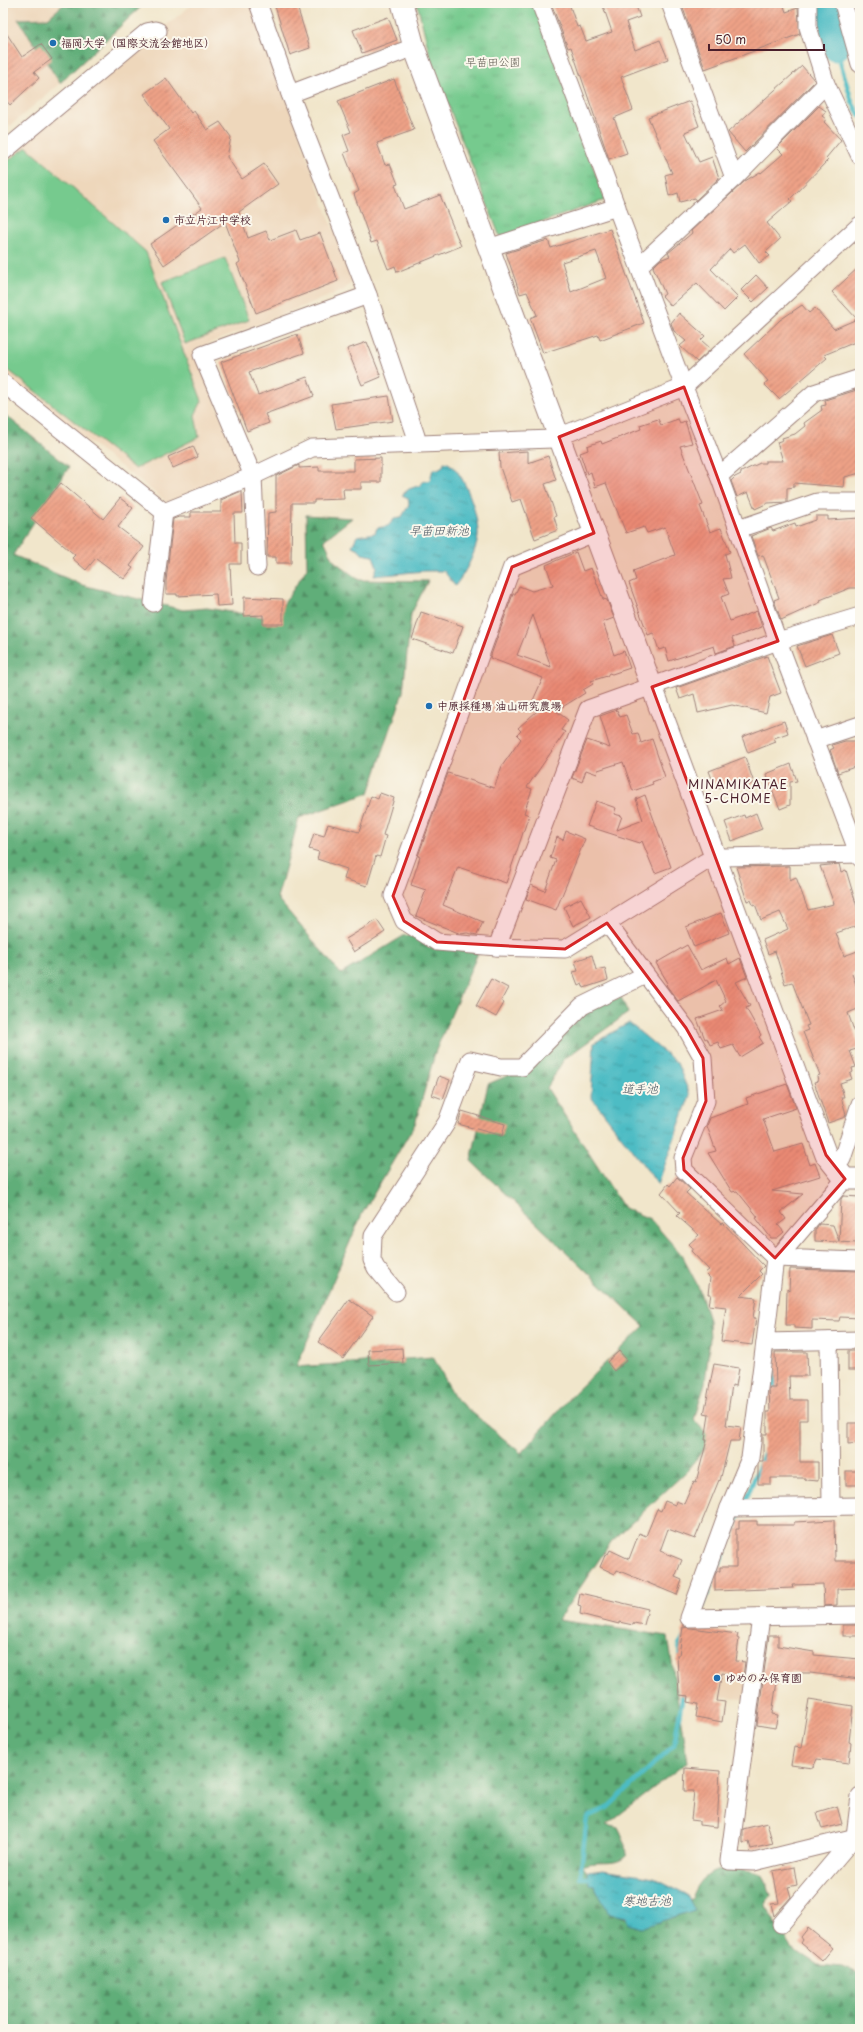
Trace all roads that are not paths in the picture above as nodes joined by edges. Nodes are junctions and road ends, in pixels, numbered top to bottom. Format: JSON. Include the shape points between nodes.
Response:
{"nodes":[{"id":1,"x":258,"y":3,"type":"edge"},
{"id":2,"x":402,"y":3,"type":"edge"},
{"id":3,"x":540,"y":3,"type":"edge"},
{"id":4,"x":670,"y":3,"type":"edge"},
{"id":5,"x":808,"y":3,"type":"edge"},
{"id":6,"x":844,"y":3,"type":"edge"},
{"id":7,"x":158,"y":31,"type":"dead end"},
{"id":8,"x":414,"y":47,"type":"junction"},
{"id":9,"x":860,"y":64,"type":"edge"},
{"id":10,"x":826,"y":84,"type":"junction"},
{"id":11,"x":290,"y":94,"type":"junction"},
{"id":12,"x":3,"y":152,"type":"edge"},
{"id":13,"x":860,"y":156,"type":"edge"},
{"id":14,"x":734,"y":178,"type":"junction"},
{"id":15,"x":616,"y":207,"type":"junction"},
{"id":16,"x":860,"y":225,"type":"edge"},
{"id":17,"x":488,"y":248,"type":"junction"},
{"id":18,"x":639,"y":266,"type":"junction"},
{"id":19,"x":368,"y":295,"type":"junction"},
{"id":20,"x":860,"y":378,"type":"edge"},
{"id":21,"x":3,"y":383,"type":"edge"},
{"id":22,"x":684,"y":387,"type":"junction"},
{"id":23,"x":559,"y":437,"type":"junction"},
{"id":24,"x":413,"y":444,"type":"junction"},
{"id":25,"x":253,"y":476,"type":"junction"},
{"id":26,"x":719,"y":476,"type":"junction"},
{"id":27,"x":860,"y":502,"type":"edge"},
{"id":28,"x":164,"y":512,"type":"junction"},
{"id":29,"x":738,"y":529,"type":"junction"},
{"id":30,"x":594,"y":533,"type":"junction"},
{"id":31,"x":257,"y":567,"type":"dead end"},
{"id":32,"x":153,"y":603,"type":"dead end"},
{"id":33,"x":860,"y":616,"type":"edge"},
{"id":34,"x":778,"y":641,"type":"junction"},
{"id":35,"x":652,"y":687,"type":"junction"},
{"id":36,"x":860,"y":725,"type":"edge"},
{"id":37,"x":815,"y":740,"type":"junction"},
{"id":38,"x":860,"y":856,"type":"edge"},
{"id":39,"x":715,"y":860,"type":"junction"},
{"id":40,"x":607,"y":923,"type":"junction"},
{"id":41,"x":496,"y":948,"type":"junction"},
{"id":42,"x":645,"y":975,"type":"junction"},
{"id":43,"x":860,"y":1104,"type":"edge"},
{"id":44,"x":845,"y":1174,"type":"edge"},
{"id":45,"x":775,"y":1258,"type":"junction"},
{"id":46,"x":860,"y":1261,"type":"edge"},
{"id":47,"x":396,"y":1292,"type":"dead end"},
{"id":48,"x":860,"y":1340,"type":"edge"},
{"id":49,"x":765,"y":1342,"type":"junction"},
{"id":50,"x":829,"y":1347,"type":"junction"},
{"id":51,"x":831,"y":1506,"type":"junction"},
{"id":52,"x":860,"y":1506,"type":"edge"},
{"id":53,"x":729,"y":1508,"type":"junction"},
{"id":54,"x":860,"y":1615,"type":"edge"},
{"id":55,"x":761,"y":1617,"type":"junction"},
{"id":56,"x":860,"y":1796,"type":"edge"},
{"id":57,"x":858,"y":1836,"type":"edge"},
{"id":58,"x":781,"y":1924,"type":"dead end"}],
"edges":[{"from":1,"to":11,"type":"street"},
{"from":2,"to":8,"type":"street"},
{"from":3,"to":15,"type":"street"},
{"from":4,"to":14,"type":"street"},
{"from":5,"to":10,"type":"street","via":[[808,27]]},
{"from":6,"to":9,"type":"street"},
{"from":7,"to":12,"type":"street","via":[[147,32]]},
{"from":8,"to":11,"type":"street"},
{"from":8,"to":17,"type":"street"},
{"from":10,"to":13,"type":"street"},
{"from":10,"to":14,"type":"street"},
{"from":11,"to":19,"type":"street"},
{"from":14,"to":18,"type":"street"},
{"from":15,"to":17,"type":"street"},
{"from":15,"to":18,"type":"street"},
{"from":16,"to":22,"type":"street"},
{"from":17,"to":23,"type":"street"},
{"from":18,"to":22,"type":"street"},
{"from":19,"to":24,"type":"street","via":[[416,436]]},
{"from":19,"to":25,"type":"street","via":[[202,355]]},
{"from":20,"to":26,"type":"street","via":[[814,393]]},
{"from":21,"to":28,"type":"street"},
{"from":22,"to":23,"type":"street"},
{"from":22,"to":26,"type":"street"},
{"from":23,"to":24,"type":"street"},
{"from":23,"to":30,"type":"street"},
{"from":24,"to":25,"type":"street","via":[[312,448]]},
{"from":25,"to":28,"type":"street"},
{"from":25,"to":31,"type":"street"},
{"from":26,"to":29,"type":"street"},
{"from":27,"to":29,"type":"street","via":[[817,502]]},
{"from":28,"to":32,"type":"street"},
{"from":29,"to":34,"type":"street"},
{"from":30,"to":35,"type":"street"},
{"from":30,"to":41,"type":"street","via":[[512,567],[393,896],[404,920],[437,942]]},
{"from":33,"to":34,"type":"street"},
{"from":34,"to":35,"type":"street"},
{"from":34,"to":37,"type":"street"},
{"from":35,"to":39,"type":"street"},
{"from":35,"to":41,"type":"street","via":[[588,709]]},
{"from":36,"to":37,"type":"street"},
{"from":37,"to":38,"type":"street"},
{"from":38,"to":39,"type":"street","via":[[724,856]]},
{"from":39,"to":40,"type":"street","via":[[705,862]]},
{"from":39,"to":44,"type":"street","via":[[823,1147]]},
{"from":40,"to":41,"type":"street","via":[[565,949]]},
{"from":40,"to":42,"type":"street"},
{"from":42,"to":45,"type":"street","via":[[686,1028],[703,1058],[706,1101],[683,1158],[684,1170]]},
{"from":42,"to":47,"type":"street","via":[[582,1006],[522,1067],[501,1067],[470,1060],[447,1122],[372,1236],[372,1260]]},
{"from":43,"to":44,"type":"street","via":[[842,1159]]},
{"from":44,"to":45,"type":"street"},
{"from":45,"to":46,"type":"street"},
{"from":45,"to":49,"type":"street"},
{"from":48,"to":50,"type":"street"},
{"from":49,"to":50,"type":"street"},
{"from":49,"to":53,"type":"street","via":[[750,1458]]},
{"from":50,"to":51,"type":"street"},
{"from":51,"to":52,"type":"street"},
{"from":51,"to":53,"type":"street"},
{"from":53,"to":55,"type":"street","via":[[695,1618]]},
{"from":54,"to":55,"type":"street"},
{"from":55,"to":57,"type":"street","via":[[729,1861],[754,1862]]},
{"from":56,"to":57,"type":"street"},
{"from":57,"to":58,"type":"street"}]}
